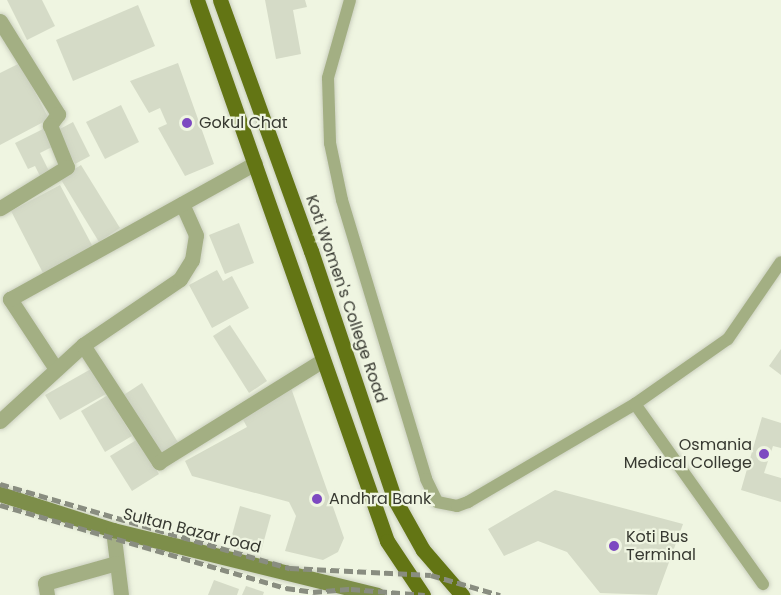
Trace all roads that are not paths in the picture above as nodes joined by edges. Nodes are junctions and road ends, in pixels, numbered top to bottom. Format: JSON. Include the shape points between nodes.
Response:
{"nodes":[{"id":1,"x":197,"y":0,"type":"edge"},
{"id":2,"x":220,"y":0,"type":"edge"},
{"id":3,"x":350,"y":0,"type":"edge"},
{"id":4,"x":0,"y":21,"type":"edge"},
{"id":5,"x":255,"y":163,"type":"junction"},
{"id":6,"x":182,"y":204,"type":"junction"},
{"id":7,"x":0,"y":208,"type":"edge"},
{"id":8,"x":781,"y":262,"type":"edge"},
{"id":9,"x":83,"y":345,"type":"junction"},
{"id":10,"x":323,"y":360,"type":"junction"},
{"id":11,"x":56,"y":369,"type":"junction"},
{"id":12,"x":635,"y":404,"type":"junction"},
{"id":13,"x":0,"y":421,"type":"edge"},
{"id":14,"x":0,"y":494,"type":"edge"},
{"id":15,"x":113,"y":530,"type":"junction"},
{"id":16,"x":116,"y":563,"type":"junction"},
{"id":17,"x":763,"y":584,"type":"dead end"},
{"id":18,"x":47,"y":595,"type":"edge"},
{"id":19,"x":121,"y":595,"type":"edge"},
{"id":20,"x":377,"y":595,"type":"edge"},
{"id":21,"x":423,"y":595,"type":"edge"},
{"id":22,"x":462,"y":595,"type":"edge"}],
"edges":[{"from":1,"to":5,"type":"main road"},
{"from":2,"to":22,"type":"main road","name":"Koti Women's College Road","via":[[395,500],[423,550]]},
{"from":3,"to":12,"type":"lane","via":[[328,78],[330,143],[349,222],[426,479],[437,502],[457,506],[468,502]]},
{"from":4,"to":7,"type":"street","via":[[58,114],[50,125],[68,167]]},
{"from":5,"to":6,"type":"street"},
{"from":5,"to":10,"type":"main road"},
{"from":6,"to":9,"type":"street","via":[[196,236],[192,260],[180,279]]},
{"from":6,"to":11,"type":"street","via":[[10,299]]},
{"from":8,"to":12,"type":"lane","via":[[728,339]]},
{"from":9,"to":10,"type":"street","via":[[159,462]]},
{"from":9,"to":11,"type":"street"},
{"from":10,"to":21,"type":"main road","via":[[387,540]]},
{"from":11,"to":13,"type":"street"},
{"from":12,"to":17,"type":"lane"},
{"from":14,"to":15,"type":"main road","name":"Sultan Bazar road"},
{"from":15,"to":16,"type":"street"},
{"from":15,"to":20,"type":"main road","name":"Sultan Bazar road"},
{"from":16,"to":18,"type":"street","via":[[45,584]]},
{"from":16,"to":19,"type":"street"}]}
